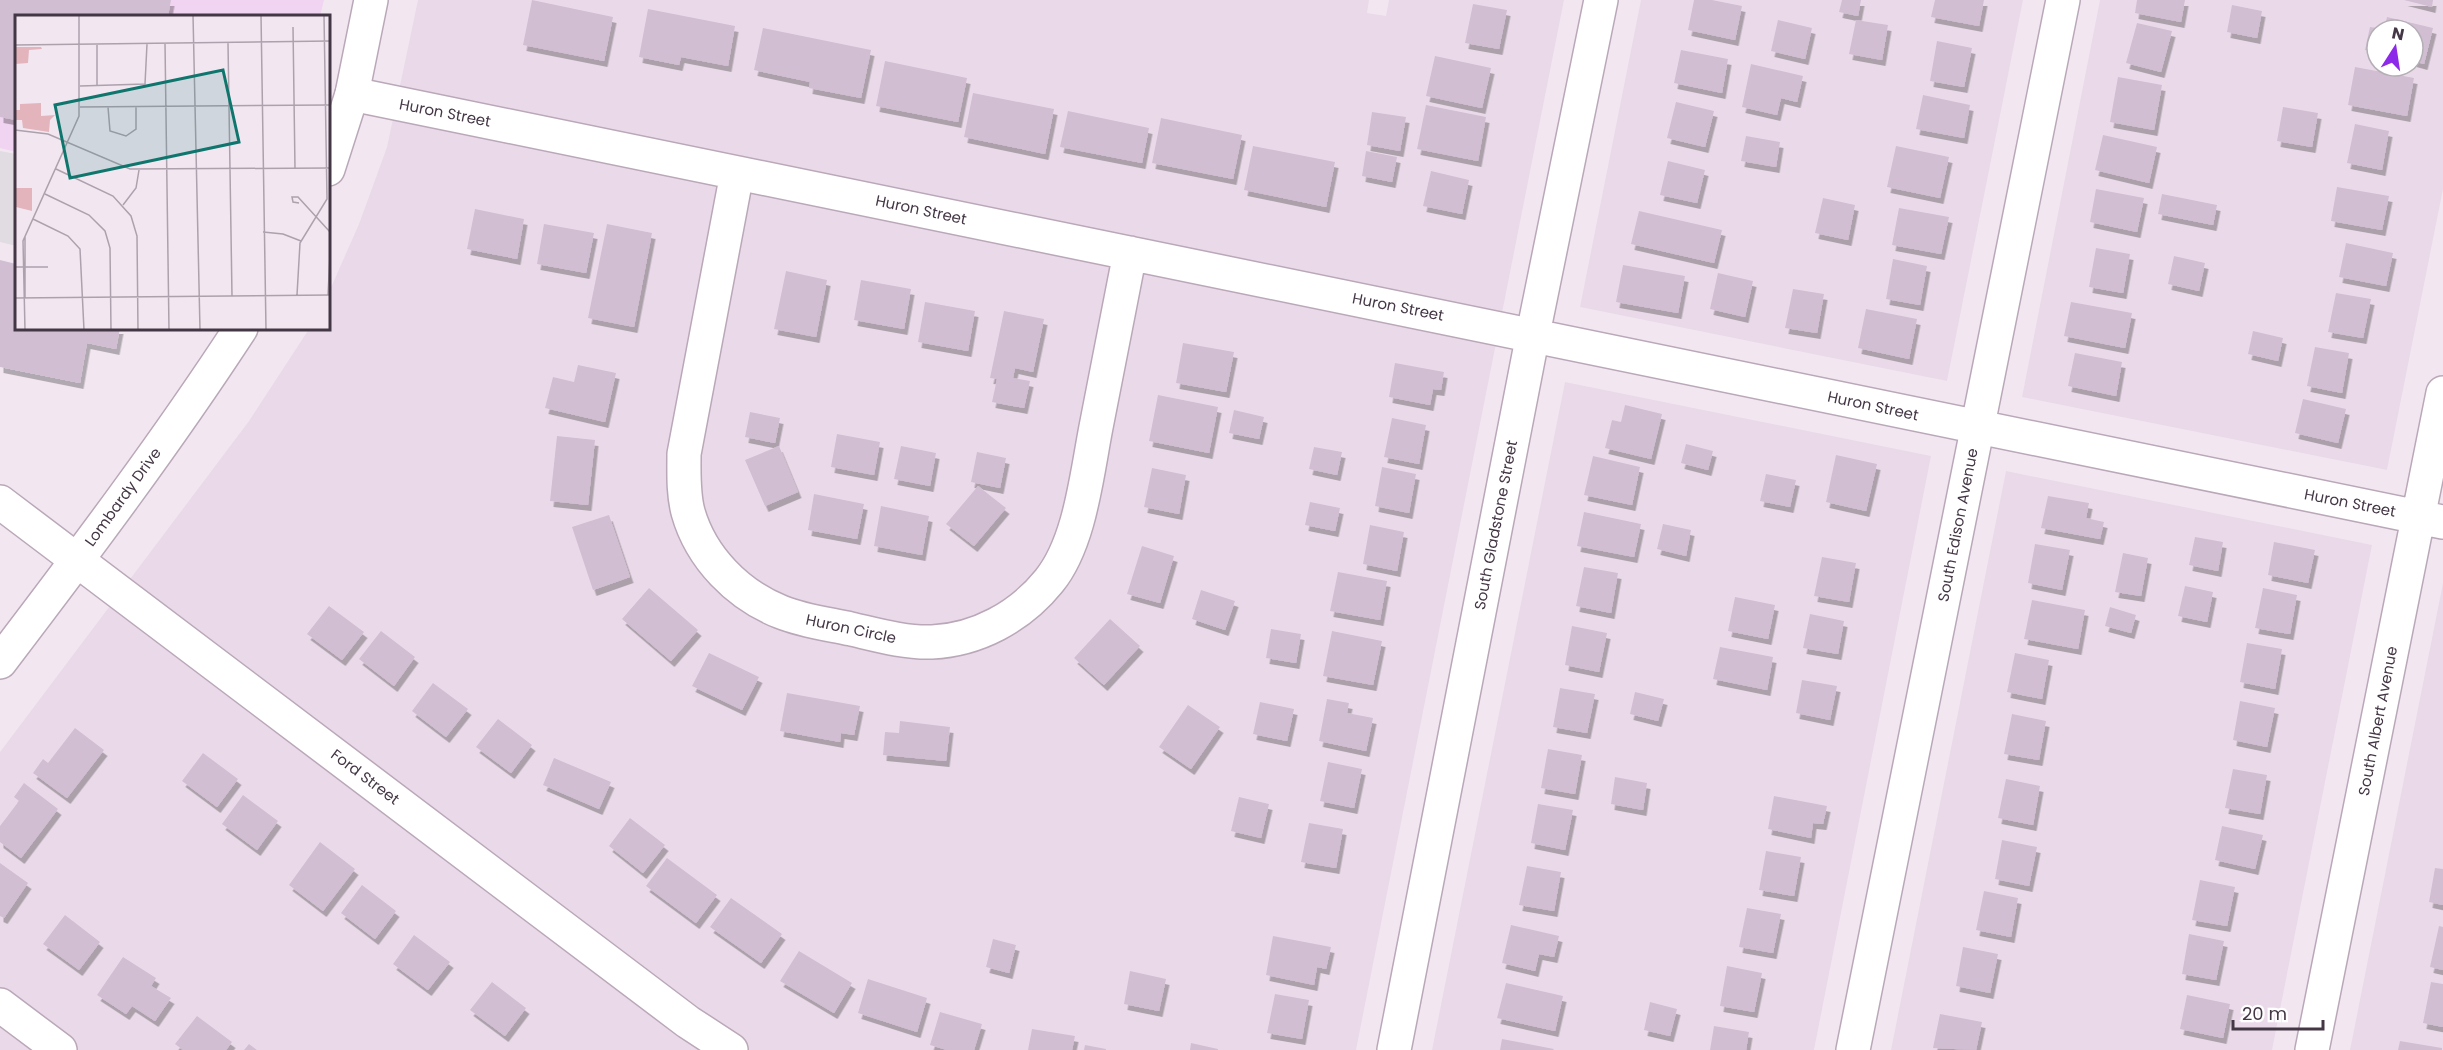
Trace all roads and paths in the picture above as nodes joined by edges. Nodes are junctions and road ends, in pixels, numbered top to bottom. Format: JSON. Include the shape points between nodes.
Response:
{"nodes":[{"id":1,"x":371,"y":0,"type":"edge"},
{"id":2,"x":1601,"y":0,"type":"edge"},
{"id":3,"x":2063,"y":0,"type":"edge"},
{"id":4,"x":352,"y":94,"type":"junction"},
{"id":5,"x":330,"y":163,"type":"edge"},
{"id":6,"x":737,"y":173,"type":"junction"},
{"id":7,"x":1130,"y":253,"type":"junction"},
{"id":8,"x":240,"y":330,"type":"edge"},
{"id":9,"x":1533,"y":334,"type":"junction"},
{"id":10,"x":2443,"y":393,"type":"edge"},
{"id":11,"x":1978,"y":428,"type":"junction"},
{"id":12,"x":0,"y":502,"type":"edge"},
{"id":13,"x":2431,"y":520,"type":"edge"},
{"id":14,"x":78,"y":559,"type":"junction"},
{"id":15,"x":0,"y":662,"type":"edge"},
{"id":16,"x":0,"y":1005,"type":"edge"},
{"id":17,"x":60,"y":1050,"type":"edge"},
{"id":18,"x":731,"y":1050,"type":"edge"},
{"id":19,"x":1394,"y":1050,"type":"edge"},
{"id":20,"x":1853,"y":1050,"type":"edge"},
{"id":21,"x":2312,"y":1050,"type":"edge"}],
"edges":[{"from":1,"to":4,"type":"street"},
{"from":2,"to":9,"type":"street","name":"South Gladstone Street"},
{"from":3,"to":11,"type":"street","name":"South Edison Avenue"},
{"from":4,"to":5,"type":"street"},
{"from":4,"to":6,"type":"street","name":"Huron Street"},
{"from":6,"to":7,"type":"street","name":"Huron Street"},
{"from":6,"to":7,"type":"street","name":"Huron Circle","via":[[684,454],[688,512],[717,567],[752,598],[798,618],[897,639],[931,642],[962,638],[992,627],[1022,609],[1059,568],[1076,525]]},
{"from":7,"to":9,"type":"street","name":"Huron Street"},
{"from":8,"to":14,"type":"street","name":"Lombardy Drive"},
{"from":9,"to":11,"type":"street","name":"Huron Street"},
{"from":9,"to":19,"type":"street","name":"South Gladstone Street"},
{"from":10,"to":13,"type":"street","name":"South Albert Avenue"},
{"from":11,"to":13,"type":"street","name":"Huron Street"},
{"from":11,"to":20,"type":"street","name":"South Edison Avenue"},
{"from":12,"to":14,"type":"street","name":"Ford Street"},
{"from":13,"to":21,"type":"street","name":"South Albert Avenue"},
{"from":14,"to":15,"type":"street","name":"Lombardy Drive"},
{"from":14,"to":18,"type":"street","name":"Ford Street","via":[[688,1023]]},
{"from":16,"to":17,"type":"street"}]}
